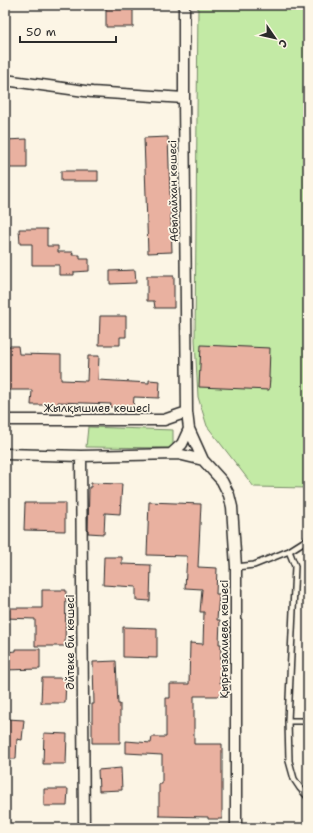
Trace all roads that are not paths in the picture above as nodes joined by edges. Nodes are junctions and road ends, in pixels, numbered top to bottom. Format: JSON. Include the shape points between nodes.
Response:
{"nodes":[{"id":1,"x":184,"y":5,"type":"edge"},
{"id":2,"x":5,"y":80,"type":"edge"},
{"id":3,"x":184,"y":98,"type":"junction"},
{"id":4,"x":187,"y":412,"type":"junction"},
{"id":5,"x":5,"y":420,"type":"edge"},
{"id":6,"x":189,"y":430,"type":"junction"},
{"id":7,"x":5,"y":454,"type":"edge"},
{"id":8,"x":171,"y":454,"type":"junction"},
{"id":9,"x":81,"y":456,"type":"junction"},
{"id":10,"x":203,"y":460,"type":"junction"},
{"id":11,"x":308,"y":539,"type":"edge"},
{"id":12,"x":289,"y":551,"type":"junction"},
{"id":13,"x":236,"y":567,"type":"junction"},
{"id":14,"x":288,"y":721,"type":"junction"},
{"id":15,"x":308,"y":721,"type":"edge"},
{"id":16,"x":308,"y":797,"type":"edge"},
{"id":17,"x":84,"y":828,"type":"edge"},
{"id":18,"x":236,"y":828,"type":"edge"}],
"edges":[{"from":1,"to":3,"type":"street"},
{"from":2,"to":3,"type":"street","via":[[92,92]]},
{"from":3,"to":4,"type":"street","name":"Абылайхан көшесі"},
{"from":4,"to":5,"type":"street","name":"Жылқышиев көшесі","via":[[164,420]]},
{"from":4,"to":6,"type":"street","name":"Абылайхан көшесі"},
{"from":6,"to":8,"type":"street","via":[[182,444]]},
{"from":6,"to":10,"type":"street","name":"Абылайхан көшесі"},
{"from":7,"to":9,"type":"street"},
{"from":8,"to":9,"type":"street"},
{"from":8,"to":10,"type":"street"},
{"from":9,"to":17,"type":"street","name":"Әйтеке би көшесі"},
{"from":10,"to":13,"type":"street","name":"Қырғызалиева көшесі","via":[[222,481],[231,501]]},
{"from":11,"to":12,"type":"lane"},
{"from":12,"to":13,"type":"lane","via":[[254,565]]},
{"from":12,"to":14,"type":"lane","via":[[295,566]]},
{"from":13,"to":18,"type":"street","name":"Қырғызалиева көшесі"},
{"from":14,"to":15,"type":"lane"},
{"from":14,"to":16,"type":"lane","via":[[291,770]]}]}
